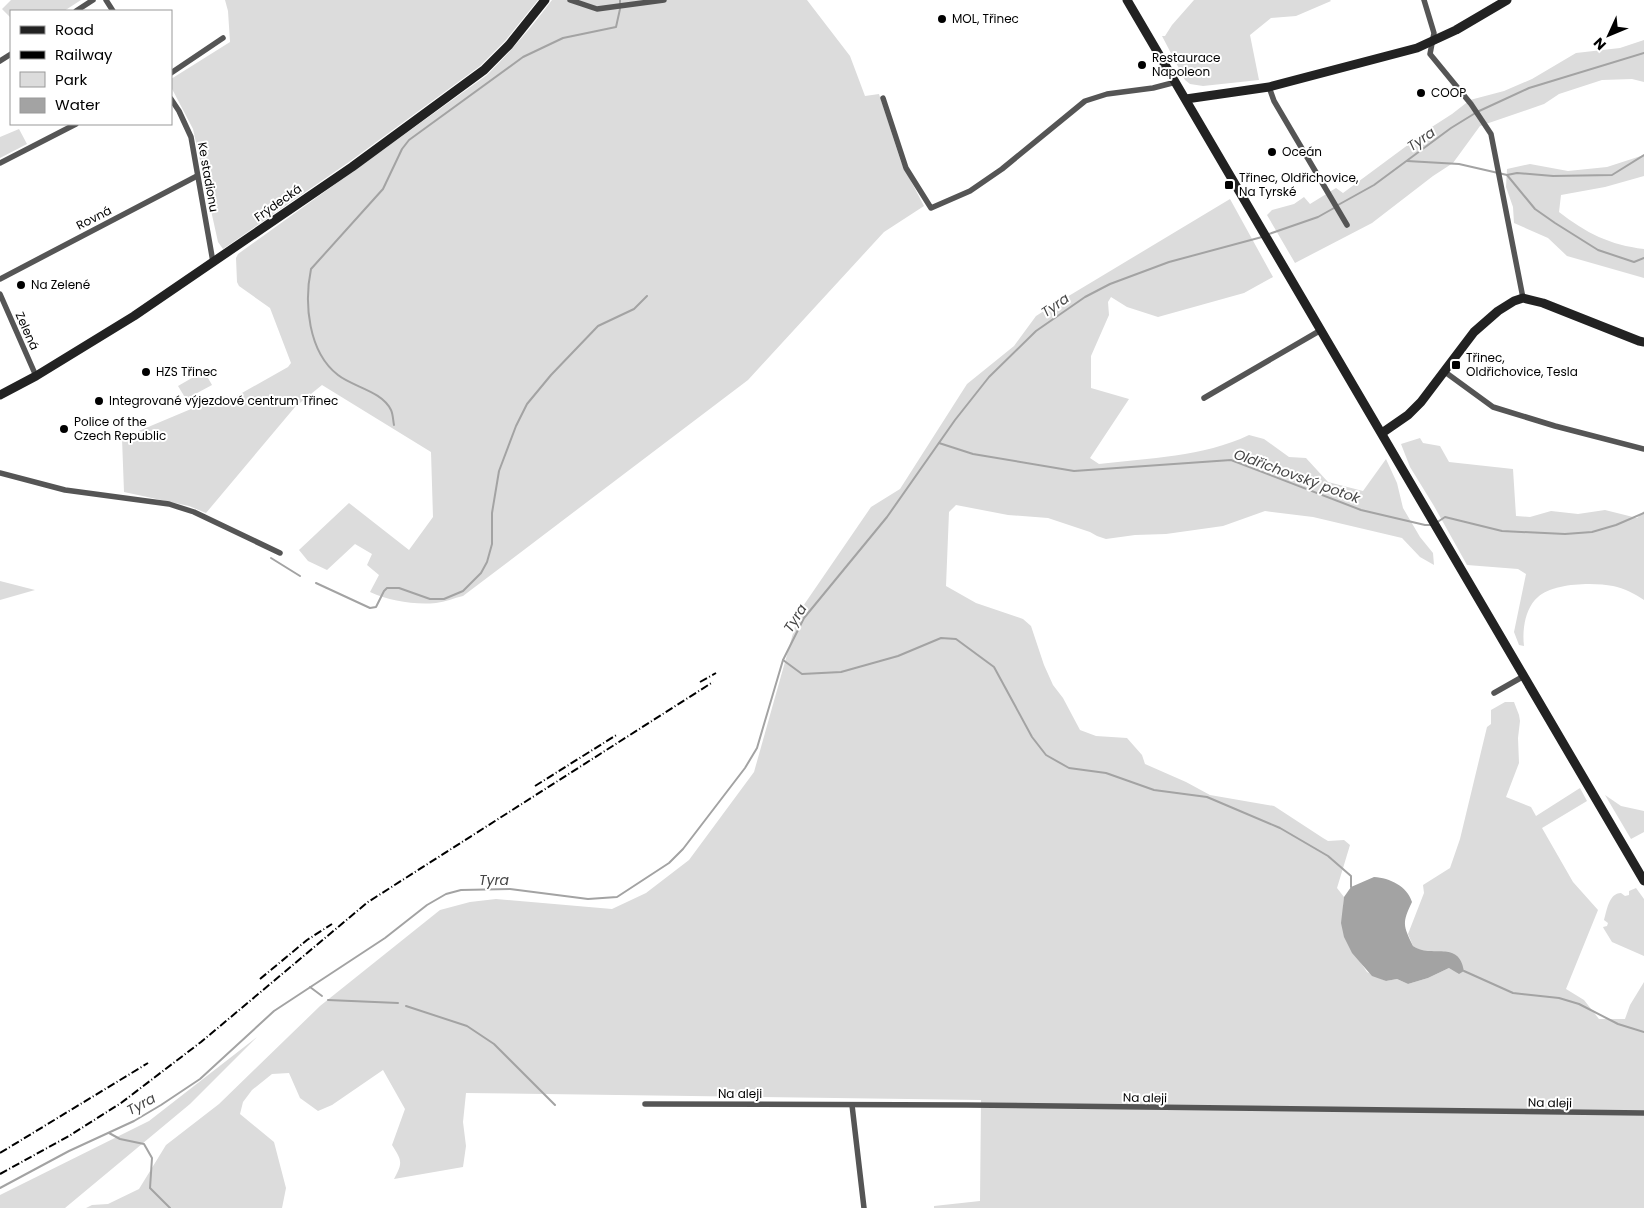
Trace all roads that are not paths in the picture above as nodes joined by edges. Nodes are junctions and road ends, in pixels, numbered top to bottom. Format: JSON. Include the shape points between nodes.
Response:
{"nodes":[{"id":1,"x":94,"y":0,"type":"edge"},
{"id":2,"x":545,"y":0,"type":"edge"},
{"id":3,"x":570,"y":0,"type":"edge"},
{"id":4,"x":664,"y":0,"type":"edge"},
{"id":5,"x":1128,"y":0,"type":"edge"},
{"id":6,"x":1424,"y":0,"type":"edge"},
{"id":7,"x":1507,"y":0,"type":"edge"},
{"id":8,"x":78,"y":10,"type":"edge"},
{"id":9,"x":223,"y":38,"type":"dead end"},
{"id":10,"x":1431,"y":42,"type":"junction"},
{"id":11,"x":172,"y":71,"type":"edge"},
{"id":12,"x":1176,"y":82,"type":"junction"},
{"id":13,"x":1269,"y":87,"type":"junction"},
{"id":14,"x":883,"y":98,"type":"dead end"},
{"id":15,"x":1186,"y":99,"type":"junction"},
{"id":16,"x":172,"y":100,"type":"edge"},
{"id":17,"x":74,"y":125,"type":"edge"},
{"id":18,"x":0,"y":164,"type":"edge"},
{"id":19,"x":197,"y":176,"type":"junction"},
{"id":20,"x":1347,"y":225,"type":"dead end"},
{"id":21,"x":213,"y":262,"type":"junction"},
{"id":22,"x":0,"y":278,"type":"edge"},
{"id":23,"x":0,"y":294,"type":"edge"},
{"id":24,"x":1523,"y":298,"type":"junction"},
{"id":25,"x":1321,"y":330,"type":"junction"},
{"id":26,"x":1644,"y":342,"type":"edge"},
{"id":27,"x":1445,"y":372,"type":"junction"},
{"id":28,"x":36,"y":376,"type":"junction"},
{"id":29,"x":0,"y":395,"type":"edge"},
{"id":30,"x":1204,"y":398,"type":"dead end"},
{"id":31,"x":1382,"y":433,"type":"junction"},
{"id":32,"x":1644,"y":449,"type":"edge"},
{"id":33,"x":0,"y":473,"type":"edge"},
{"id":34,"x":280,"y":553,"type":"dead end"},
{"id":35,"x":1524,"y":676,"type":"junction"},
{"id":36,"x":1494,"y":693,"type":"dead end"},
{"id":37,"x":1644,"y":881,"type":"edge"},
{"id":38,"x":645,"y":1104,"type":"dead end"},
{"id":39,"x":852,"y":1105,"type":"junction"},
{"id":40,"x":1644,"y":1113,"type":"edge"},
{"id":41,"x":864,"y":1208,"type":"edge"}],
"edges":[{"from":1,"to":8,"type":"street"},
{"from":2,"to":21,"type":"main road","name":"Frýdecká","via":[[484,70],[352,167]]},
{"from":3,"to":4,"type":"street","via":[[597,9]]},
{"from":5,"to":12,"type":"main road"},
{"from":6,"to":10,"type":"street","via":[[1434,33]]},
{"from":7,"to":10,"type":"main road"},
{"from":9,"to":11,"type":"street"},
{"from":10,"to":13,"type":"main road"},
{"from":10,"to":24,"type":"street","via":[[1430,54],[1491,134]]},
{"from":12,"to":14,"type":"street","via":[[1085,101],[970,191],[931,208],[906,168]]},
{"from":12,"to":15,"type":"main road"},
{"from":13,"to":15,"type":"main road"},
{"from":13,"to":20,"type":"street","via":[[1274,101]]},
{"from":15,"to":25,"type":"main road"},
{"from":16,"to":19,"type":"street","name":"Ke stadionu","via":[[191,137]]},
{"from":17,"to":18,"type":"street"},
{"from":19,"to":21,"type":"street","name":"Ke stadionu"},
{"from":19,"to":22,"type":"street","name":"Rovná"},
{"from":21,"to":28,"type":"main road","name":"Frýdecká","via":[[134,316]]},
{"from":23,"to":28,"type":"street","name":"Zelená"},
{"from":24,"to":26,"type":"main road"},
{"from":24,"to":27,"type":"main road","via":[[1498,311],[1474,332]]},
{"from":25,"to":30,"type":"street"},
{"from":25,"to":31,"type":"main road"},
{"from":27,"to":31,"type":"main road","via":[[1408,415]]},
{"from":27,"to":32,"type":"street","via":[[1494,407]]},
{"from":28,"to":29,"type":"main road","name":"Frýdecká"},
{"from":31,"to":35,"type":"main road"},
{"from":33,"to":34,"type":"street","via":[[65,490],[169,504],[194,512]]},
{"from":35,"to":36,"type":"street"},
{"from":35,"to":37,"type":"main road"},
{"from":38,"to":39,"type":"street","name":"Na aleji"},
{"from":39,"to":40,"type":"street","name":"Na aleji"},
{"from":39,"to":41,"type":"street"}]}
